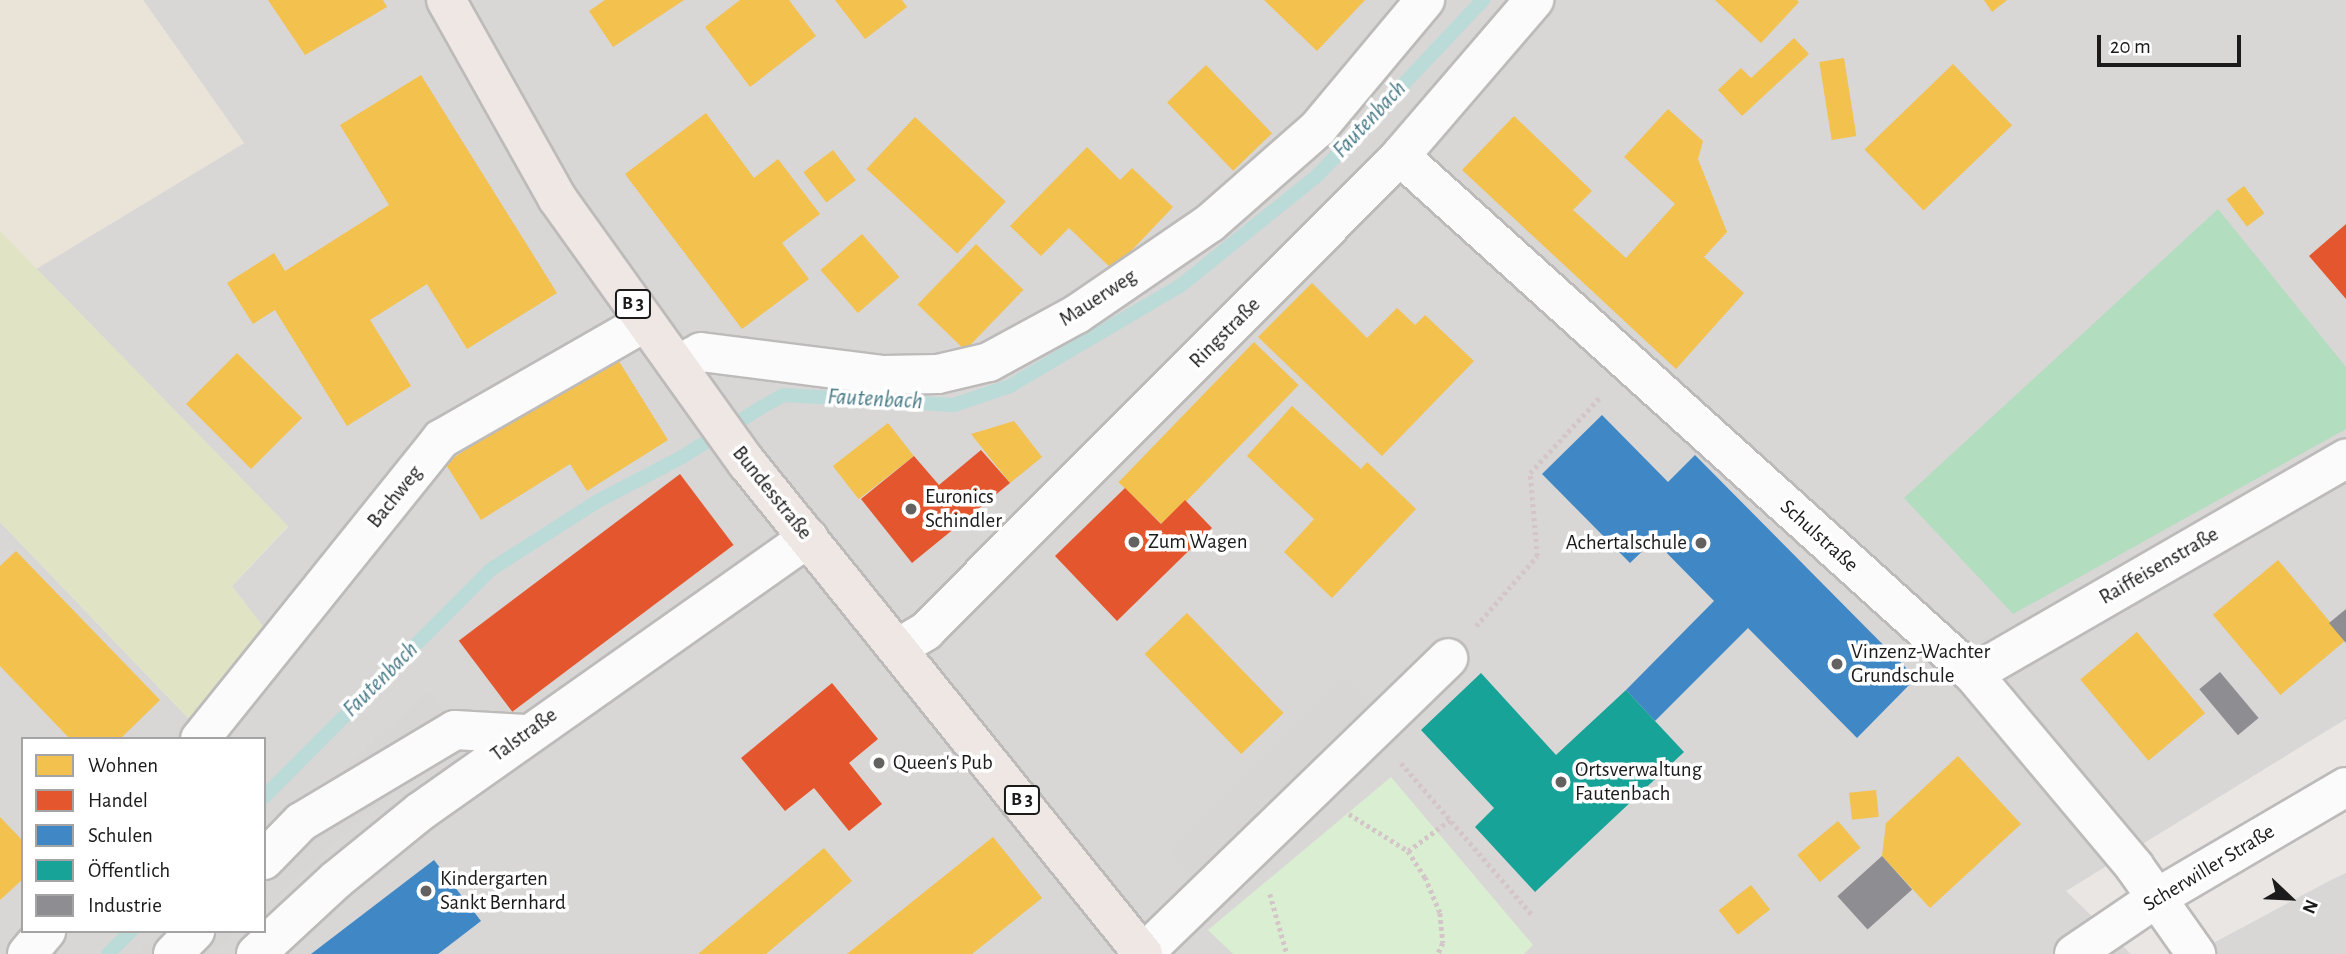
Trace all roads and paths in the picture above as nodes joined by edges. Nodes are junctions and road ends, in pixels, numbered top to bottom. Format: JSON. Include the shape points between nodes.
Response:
{"nodes":[{"id":1,"x":446,"y":0,"type":"edge"},
{"id":2,"x":1425,"y":0,"type":"edge"},
{"id":3,"x":1534,"y":0,"type":"edge"},
{"id":4,"x":1400,"y":156,"type":"junction"},
{"id":5,"x":645,"y":322,"type":"junction"},
{"id":6,"x":677,"y":365,"type":"junction"},
{"id":7,"x":1630,"y":365,"type":"junction"},
{"id":8,"x":2346,"y":458,"type":"edge"},
{"id":9,"x":808,"y":538,"type":"junction"},
{"id":10,"x":898,"y":648,"type":"junction"},
{"id":11,"x":1448,"y":658,"type":"joint"},
{"id":12,"x":1973,"y":674,"type":"junction"},
{"id":13,"x":1375,"y":733,"type":"junction"},
{"id":14,"x":525,"y":734,"type":"junction"},
{"id":15,"x":202,"y":737,"type":"edge"},
{"id":16,"x":2346,"y":787,"type":"edge"},
{"id":17,"x":1315,"y":789,"type":"junction"},
{"id":18,"x":1450,"y":820,"type":"junction"},
{"id":19,"x":1408,"y":851,"type":"junction"},
{"id":20,"x":1245,"y":855,"type":"junction"},
{"id":21,"x":266,"y":858,"type":"edge"},
{"id":22,"x":2155,"y":899,"type":"junction"},
{"id":23,"x":1534,"y":917,"type":"dead end"},
{"id":24,"x":44,"y":933,"type":"edge"},
{"id":25,"x":193,"y":933,"type":"edge"},
{"id":26,"x":27,"y":954,"type":"edge"},
{"id":27,"x":173,"y":954,"type":"edge"},
{"id":28,"x":256,"y":954,"type":"edge"},
{"id":29,"x":1143,"y":954,"type":"edge"},
{"id":30,"x":1287,"y":954,"type":"edge"},
{"id":31,"x":1438,"y":954,"type":"edge"},
{"id":32,"x":2074,"y":954,"type":"edge"},
{"id":33,"x":2196,"y":954,"type":"edge"}],
"edges":[{"from":1,"to":5,"type":"main road","name":"Bundesstraße","number":"B 3","via":[[557,198]]},
{"from":2,"to":6,"type":"street","name":"Mauerweg","via":[[1318,128],[1210,223],[1077,314],[989,362],[938,374],[884,375],[701,352]]},
{"from":3,"to":4,"type":"street","name":"Ringstraße"},
{"from":4,"to":7,"type":"street","name":"Schulstraße"},
{"from":4,"to":10,"type":"street","name":"Ringstraße","via":[[926,631]]},
{"from":5,"to":6,"type":"main road","name":"Bundesstraße","number":"B 3"},
{"from":5,"to":15,"type":"street","name":"Bachweg","via":[[441,439]]},
{"from":6,"to":9,"type":"main road","name":"Bundesstraße","number":"B 3"},
{"from":7,"to":11,"type":"path","via":[[1530,473],[1537,556]]},
{"from":7,"to":12,"type":"street","name":"Schulstraße"},
{"from":8,"to":12,"type":"street","name":"Raiffeisenstraße"},
{"from":9,"to":10,"type":"main road","name":"Bundesstraße","number":"B 3"},
{"from":9,"to":14,"type":"street","name":"Talstraße"},
{"from":10,"to":29,"type":"main road","name":"Bundesstraße","number":"B 3"},
{"from":11,"to":13,"type":"street"},
{"from":12,"to":22,"type":"street","name":"Schulstraße","via":[[2134,866]]},
{"from":13,"to":17,"type":"street"},
{"from":13,"to":18,"type":"path"},
{"from":14,"to":21,"type":"street","via":[[455,730],[301,822]]},
{"from":14,"to":28,"type":"street","name":"Talstraße","via":[[347,871]]},
{"from":16,"to":22,"type":"street","name":"Scherwiller Straße"},
{"from":17,"to":19,"type":"path"},
{"from":17,"to":20,"type":"street"},
{"from":18,"to":19,"type":"path"},
{"from":18,"to":23,"type":"path"},
{"from":19,"to":31,"type":"path","via":[[1440,913],[1443,943]]},
{"from":20,"to":29,"type":"street"},
{"from":20,"to":30,"type":"path","via":[[1272,896]]},
{"from":22,"to":32,"type":"street","name":"Scherwiller Straße"},
{"from":22,"to":33,"type":"street","name":"Schulstraße"},
{"from":24,"to":26,"type":"street"},
{"from":25,"to":27,"type":"street"}]}
